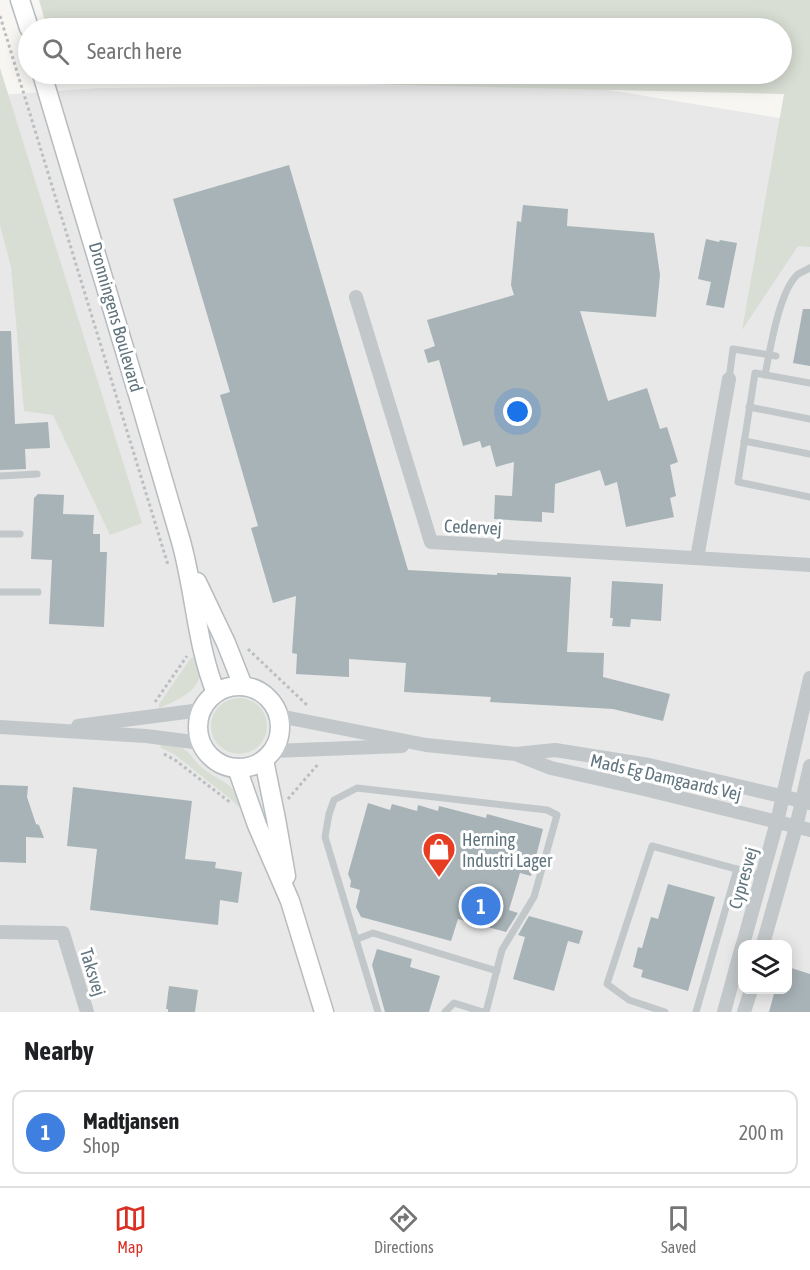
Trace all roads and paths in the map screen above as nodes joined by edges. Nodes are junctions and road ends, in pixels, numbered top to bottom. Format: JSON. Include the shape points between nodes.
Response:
{"nodes":[{"id":1,"x":20,"y":0,"type":"edge"},
{"id":2,"x":0,"y":16,"type":"edge"},
{"id":3,"x":26,"y":18,"type":"edge"},
{"id":4,"x":18,"y":75,"type":"edge"},
{"id":5,"x":21,"y":84,"type":"edge"},
{"id":6,"x":45,"y":84,"type":"edge"},
{"id":7,"x":810,"y":268,"type":"edge"},
{"id":8,"x":356,"y":297,"type":"dead end"},
{"id":9,"x":772,"y":356,"type":"junction"},
{"id":10,"x":765,"y":375,"type":"junction"},
{"id":11,"x":729,"y":379,"type":"joint"},
{"id":12,"x":810,"y":383,"type":"edge"},
{"id":13,"x":749,"y":408,"type":"junction"},
{"id":14,"x":810,"y":418,"type":"edge"},
{"id":15,"x":744,"y":441,"type":"junction"},
{"id":16,"x":810,"y":454,"type":"edge"},
{"id":17,"x":38,"y":474,"type":"dead end"},
{"id":18,"x":0,"y":476,"type":"edge"},
{"id":19,"x":810,"y":497,"type":"edge"},
{"id":20,"x":0,"y":534,"type":"edge"},
{"id":21,"x":20,"y":534,"type":"dead end"},
{"id":22,"x":697,"y":558,"type":"junction"},
{"id":23,"x":187,"y":561,"type":"junction"},
{"id":24,"x":810,"y":565,"type":"edge"},
{"id":25,"x":170,"y":573,"type":"dead end"},
{"id":26,"x":0,"y":592,"type":"edge"},
{"id":27,"x":38,"y":592,"type":"dead end"},
{"id":28,"x":226,"y":643,"type":"junction"},
{"id":29,"x":196,"y":652,"type":"junction"},
{"id":30,"x":810,"y":678,"type":"edge"},
{"id":31,"x":243,"y":686,"type":"junction"},
{"id":32,"x":216,"y":693,"type":"junction"},
{"id":33,"x":311,"y":708,"type":"dead end"},
{"id":34,"x":201,"y":710,"type":"junction"},
{"id":35,"x":154,"y":716,"type":"junction"},
{"id":36,"x":279,"y":716,"type":"junction"},
{"id":37,"x":0,"y":727,"type":"edge"},
{"id":38,"x":51,"y":729,"type":"junction"},
{"id":39,"x":155,"y":738,"type":"junction"},
{"id":40,"x":201,"y":743,"type":"junction"},
{"id":41,"x":426,"y":745,"type":"junction"},
{"id":42,"x":516,"y":754,"type":"junction"},
{"id":43,"x":268,"y":755,"type":"junction"},
{"id":44,"x":325,"y":761,"type":"dead end"},
{"id":45,"x":810,"y":766,"type":"edge"},
{"id":46,"x":237,"y":768,"type":"junction"},
{"id":47,"x":783,"y":796,"type":"junction"},
{"id":48,"x":806,"y":802,"type":"edge"},
{"id":49,"x":273,"y":804,"type":"junction"},
{"id":50,"x":244,"y":813,"type":"junction"},
{"id":51,"x":777,"y":822,"type":"junction"},
{"id":52,"x":803,"y":828,"type":"edge"},
{"id":53,"x":737,"y":869,"type":"junction"},
{"id":54,"x":762,"y":876,"type":"junction"},
{"id":55,"x":290,"y":901,"type":"junction"},
{"id":56,"x":0,"y":932,"type":"edge"},
{"id":57,"x":357,"y":939,"type":"junction"},
{"id":58,"x":744,"y":940,"type":"edge"},
{"id":59,"x":765,"y":940,"type":"edge"},
{"id":60,"x":738,"y":963,"type":"edge"},
{"id":61,"x":497,"y":971,"type":"junction"},
{"id":62,"x":750,"y":994,"type":"edge"},
{"id":63,"x":87,"y":1012,"type":"edge"},
{"id":64,"x":324,"y":1012,"type":"edge"},
{"id":65,"x":378,"y":1012,"type":"edge"},
{"id":66,"x":445,"y":1012,"type":"edge"},
{"id":67,"x":485,"y":1012,"type":"edge"},
{"id":68,"x":665,"y":1012,"type":"edge"},
{"id":69,"x":696,"y":1012,"type":"edge"},
{"id":70,"x":724,"y":1012,"type":"edge"},
{"id":71,"x":744,"y":1012,"type":"edge"}],
"edges":[{"from":1,"to":3,"type":"main road"},
{"from":2,"to":4,"type":"path"},
{"from":5,"to":25,"type":"path"},
{"from":6,"to":23,"type":"main road","name":"Dronningens Boulevard"},
{"from":7,"to":9,"type":"lane","via":[[796,276],[787,292],[779,311]]},
{"from":8,"to":22,"type":"street","name":"Cedervej","via":[[431,542]]},
{"from":9,"to":10,"type":"lane"},
{"from":9,"to":11,"type":"lane","via":[[734,349]]},
{"from":10,"to":12,"type":"lane"},
{"from":10,"to":13,"type":"lane","via":[[755,373]]},
{"from":11,"to":22,"type":"street"},
{"from":13,"to":14,"type":"lane"},
{"from":13,"to":15,"type":"lane"},
{"from":15,"to":16,"type":"lane"},
{"from":15,"to":19,"type":"lane","via":[[738,482]]},
{"from":17,"to":18,"type":"lane"},
{"from":20,"to":21,"type":"lane"},
{"from":22,"to":24,"type":"street","name":"Cedervej"},
{"from":23,"to":28,"type":"main road","name":"Dronningens Boulevard"},
{"from":23,"to":29,"type":"main road","name":"Dronningens Boulevard"},
{"from":26,"to":27,"type":"lane"},
{"from":28,"to":31,"type":"main road","name":"Dronningens Boulevard"},
{"from":28,"to":33,"type":"path","via":[[241,642]]},
{"from":29,"to":32,"type":"main road","name":"Dronningens Boulevard"},
{"from":29,"to":35,"type":"path","via":[[154,703]]},
{"from":30,"to":47,"type":"street"},
{"from":31,"to":32,"type":"main road"},
{"from":31,"to":36,"type":"main road","via":[[259,690]]},
{"from":32,"to":34,"type":"main road"},
{"from":34,"to":35,"type":"street"},
{"from":34,"to":40,"type":"main road"},
{"from":35,"to":38,"type":"street"},
{"from":36,"to":41,"type":"street","name":"Mads Eg Damgaards Vej"},
{"from":36,"to":43,"type":"main road","via":[[280,734]]},
{"from":37,"to":38,"type":"street"},
{"from":38,"to":39,"type":"street"},
{"from":39,"to":40,"type":"street"},
{"from":39,"to":50,"type":"path","via":[[155,749]]},
{"from":40,"to":46,"type":"main road","via":[[209,755]]},
{"from":41,"to":42,"type":"street","name":"Mads Eg Damgaards Vej"},
{"from":41,"to":43,"type":"street","name":"Mads Eg Damgaards Vej"},
{"from":42,"to":47,"type":"street","name":"Mads Eg Damgaards Vej","via":[[555,750],[649,765]]},
{"from":42,"to":51,"type":"street","name":"Mads Eg Damgaards Vej","via":[[551,768]]},
{"from":43,"to":46,"type":"main road","via":[[251,766]]},
{"from":43,"to":49,"type":"main road"},
{"from":44,"to":49,"type":"path","via":[[287,800]]},
{"from":45,"to":48,"type":"street"},
{"from":46,"to":50,"type":"main road"},
{"from":47,"to":48,"type":"street","name":"Mads Eg Damgaards Vej"},
{"from":47,"to":51,"type":"street"},
{"from":48,"to":52,"type":"street"},
{"from":49,"to":55,"type":"main road"},
{"from":50,"to":55,"type":"main road"},
{"from":51,"to":52,"type":"street","name":"Mads Eg Damgaards Vej"},
{"from":51,"to":54,"type":"street","name":"Cypresvej"},
{"from":52,"to":59,"type":"street","name":"Cypresvej"},
{"from":53,"to":54,"type":"lane"},
{"from":53,"to":68,"type":"lane","via":[[652,846],[607,984],[629,1000]]},
{"from":53,"to":69,"type":"lane"},
{"from":54,"to":58,"type":"street","name":"Cypresvej"},
{"from":55,"to":64,"type":"main road"},
{"from":56,"to":63,"type":"street","name":"Taksvej","via":[[63,933]]},
{"from":57,"to":61,"type":"lane","via":[[373,933]]},
{"from":57,"to":61,"type":"lane","via":[[325,837],[334,800],[357,788],[547,810],[557,815],[534,897],[502,950]]},
{"from":57,"to":65,"type":"lane"},
{"from":60,"to":70,"type":"street","name":"Cypresvej"},
{"from":61,"to":67,"type":"lane"},
{"from":62,"to":71,"type":"street"},
{"from":66,"to":67,"type":"lane","via":[[454,1004]]}]}
